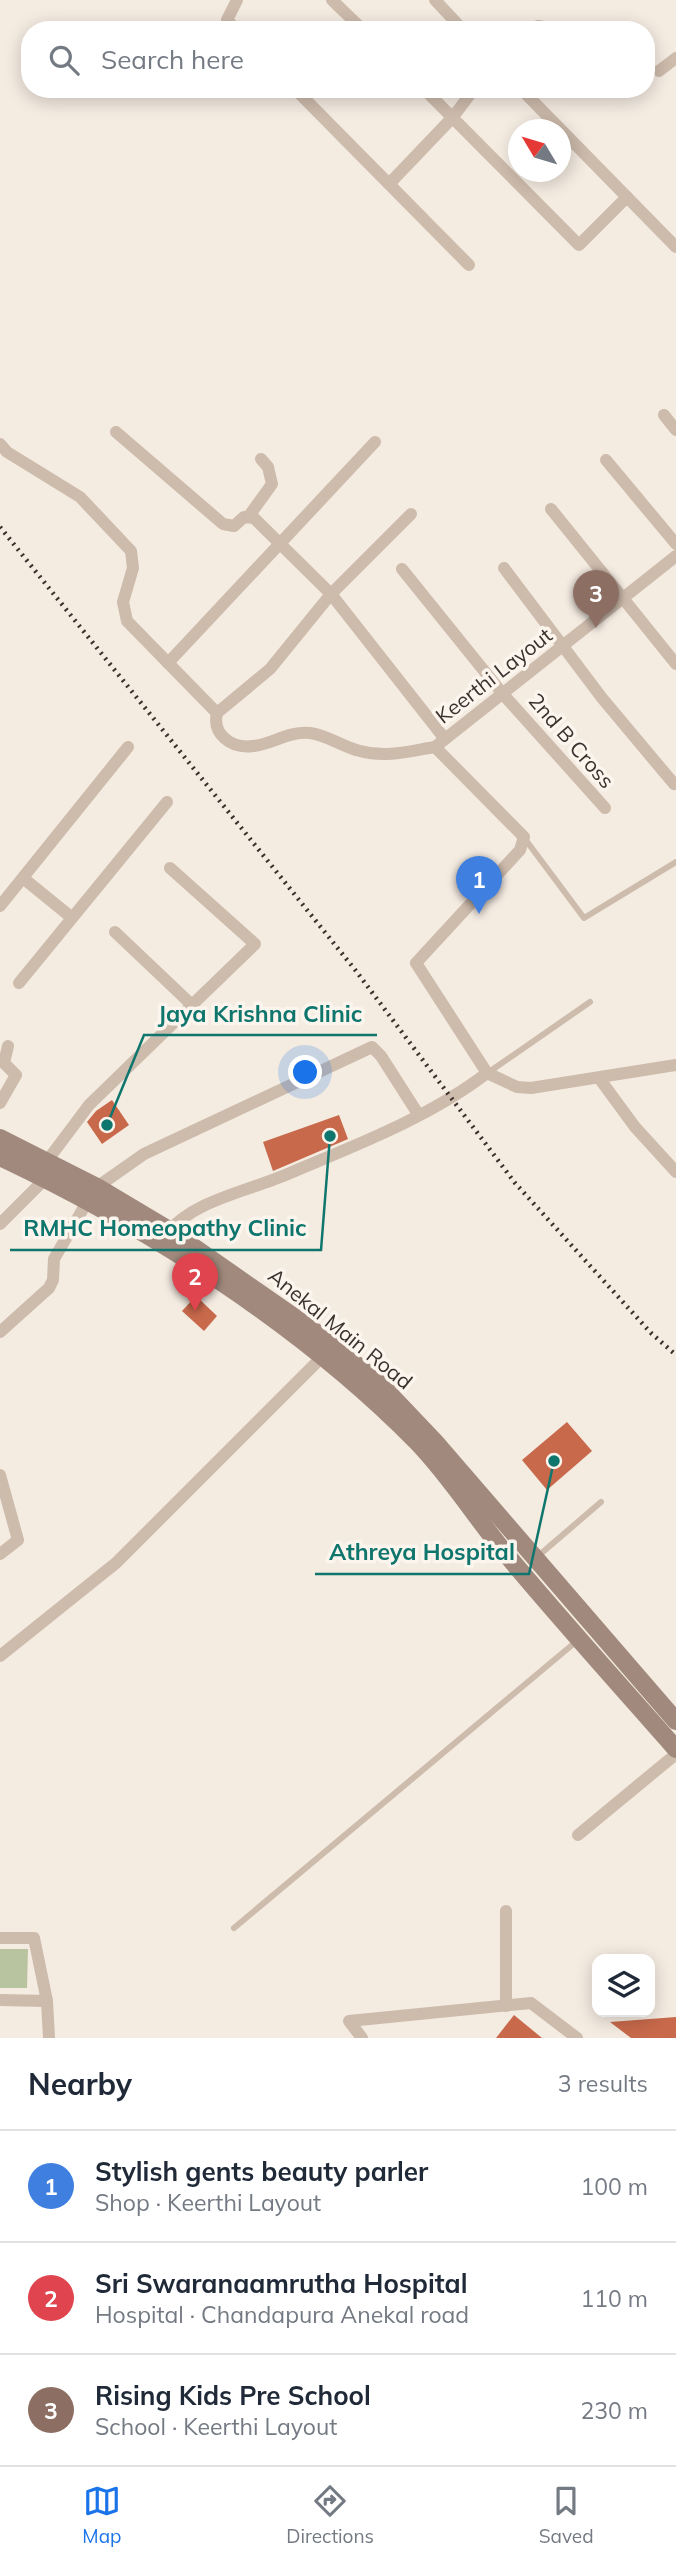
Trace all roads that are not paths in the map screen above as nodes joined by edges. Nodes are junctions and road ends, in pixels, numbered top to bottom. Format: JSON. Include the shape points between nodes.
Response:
{"nodes":[{"id":1,"x":237,"y":0,"type":"edge"},
{"id":2,"x":332,"y":0,"type":"edge"},
{"id":3,"x":435,"y":0,"type":"edge"},
{"id":4,"x":229,"y":21,"type":"edge"},
{"id":5,"x":354,"y":21,"type":"edge"},
{"id":6,"x":455,"y":21,"type":"edge"},
{"id":7,"x":676,"y":58,"type":"edge"},
{"id":8,"x":659,"y":71,"type":"dead end"},
{"id":9,"x":304,"y":98,"type":"edge"},
{"id":10,"x":433,"y":98,"type":"edge"},
{"id":11,"x":467,"y":98,"type":"edge"},
{"id":12,"x":530,"y":98,"type":"edge"},
{"id":13,"x":453,"y":117,"type":"junction"},
{"id":14,"x":389,"y":184,"type":"junction"},
{"id":15,"x":627,"y":197,"type":"junction"},
{"id":16,"x":676,"y":247,"type":"edge"},
{"id":17,"x":469,"y":265,"type":"dead end"},
{"id":18,"x":664,"y":415,"type":"dead end"},
{"id":19,"x":676,"y":430,"type":"edge"},
{"id":20,"x":116,"y":432,"type":"dead end"},
{"id":21,"x":375,"y":442,"type":"dead end"},
{"id":22,"x":0,"y":444,"type":"edge"},
{"id":23,"x":261,"y":459,"type":"dead end"},
{"id":24,"x":606,"y":460,"type":"dead end"},
{"id":25,"x":551,"y":509,"type":"dead end"},
{"id":26,"x":411,"y":514,"type":"dead end"},
{"id":27,"x":249,"y":516,"type":"junction"},
{"id":28,"x":676,"y":544,"type":"edge"},
{"id":29,"x":282,"y":545,"type":"junction"},
{"id":30,"x":676,"y":556,"type":"edge"},
{"id":31,"x":504,"y":568,"type":"dead end"},
{"id":32,"x":402,"y":569,"type":"dead end"},
{"id":33,"x":331,"y":594,"type":"junction"},
{"id":34,"x":622,"y":599,"type":"junction"},
{"id":35,"x":563,"y":647,"type":"junction"},
{"id":36,"x":168,"y":663,"type":"junction"},
{"id":37,"x":676,"y":664,"type":"edge"},
{"id":38,"x":502,"y":693,"type":"junction"},
{"id":39,"x":217,"y":713,"type":"junction"},
{"id":40,"x":440,"y":743,"type":"junction"},
{"id":41,"x":128,"y":747,"type":"dead end"},
{"id":42,"x":676,"y":783,"type":"edge"},
{"id":43,"x":167,"y":802,"type":"dead end"},
{"id":44,"x":605,"y":808,"type":"dead end"},
{"id":45,"x":522,"y":844,"type":"junction"},
{"id":46,"x":676,"y":862,"type":"edge"},
{"id":47,"x":170,"y":868,"type":"dead end"},
{"id":48,"x":23,"y":878,"type":"junction"},
{"id":49,"x":0,"y":906,"type":"edge"},
{"id":50,"x":71,"y":917,"type":"junction"},
{"id":51,"x":115,"y":932,"type":"dead end"},
{"id":52,"x":19,"y":983,"type":"dead end"},
{"id":53,"x":590,"y":1002,"type":"dead end"},
{"id":54,"x":192,"y":1005,"type":"junction"},
{"id":55,"x":8,"y":1046,"type":"dead end"},
{"id":56,"x":676,"y":1065,"type":"edge"},
{"id":57,"x":487,"y":1073,"type":"junction"},
{"id":58,"x":599,"y":1078,"type":"junction"},
{"id":59,"x":0,"y":1103,"type":"edge"},
{"id":60,"x":418,"y":1114,"type":"junction"},
{"id":61,"x":0,"y":1138,"type":"edge"},
{"id":62,"x":0,"y":1157,"type":"edge"},
{"id":63,"x":47,"y":1161,"type":"junction"},
{"id":64,"x":676,"y":1172,"type":"edge"},
{"id":65,"x":44,"y":1180,"type":"junction"},
{"id":66,"x":92,"y":1194,"type":"junction"},
{"id":67,"x":0,"y":1223,"type":"edge"},
{"id":68,"x":163,"y":1237,"type":"junction"},
{"id":69,"x":0,"y":1332,"type":"edge"},
{"id":70,"x":323,"y":1356,"type":"junction"},
{"id":71,"x":0,"y":1475,"type":"edge"},
{"id":72,"x":601,"y":1502,"type":"dead end"},
{"id":73,"x":0,"y":1554,"type":"edge"},
{"id":74,"x":536,"y":1559,"type":"junction"},
{"id":75,"x":580,"y":1639,"type":"junction"},
{"id":76,"x":0,"y":1657,"type":"edge"},
{"id":77,"x":676,"y":1721,"type":"edge"},
{"id":78,"x":676,"y":1751,"type":"edge"},
{"id":79,"x":578,"y":1835,"type":"dead end"},
{"id":80,"x":506,"y":1911,"type":"dead end"},
{"id":81,"x":234,"y":1928,"type":"dead end"},
{"id":82,"x":0,"y":1938,"type":"edge"},
{"id":83,"x":0,"y":2000,"type":"edge"},
{"id":84,"x":47,"y":2001,"type":"junction"},
{"id":85,"x":506,"y":2006,"type":"junction"},
{"id":86,"x":49,"y":2038,"type":"edge"},
{"id":87,"x":362,"y":2038,"type":"edge"},
{"id":88,"x":577,"y":2038,"type":"edge"}],
"edges":[{"from":1,"to":4,"type":"street"},
{"from":2,"to":5,"type":"street"},
{"from":3,"to":6,"type":"street"},
{"from":7,"to":8,"type":"street"},
{"from":9,"to":14,"type":"street"},
{"from":10,"to":13,"type":"street"},
{"from":11,"to":13,"type":"street"},
{"from":12,"to":15,"type":"street"},
{"from":13,"to":14,"type":"street"},
{"from":13,"to":15,"type":"street","via":[[579,244]]},
{"from":14,"to":17,"type":"street"},
{"from":15,"to":16,"type":"street"},
{"from":18,"to":19,"type":"street"},
{"from":20,"to":27,"type":"street","via":[[223,524],[234,527]]},
{"from":21,"to":29,"type":"street"},
{"from":22,"to":36,"type":"street","via":[[80,497],[131,551],[133,568],[124,613]]},
{"from":23,"to":27,"type":"street","via":[[272,485]]},
{"from":24,"to":28,"type":"street"},
{"from":25,"to":34,"type":"street"},
{"from":26,"to":33,"type":"street"},
{"from":27,"to":29,"type":"street"},
{"from":29,"to":33,"type":"street"},
{"from":29,"to":36,"type":"street"},
{"from":30,"to":34,"type":"street","name":"Keerthi Layout"},
{"from":31,"to":35,"type":"street"},
{"from":32,"to":38,"type":"street","name":"2nd B Cross"},
{"from":33,"to":39,"type":"street","via":[[270,669]]},
{"from":33,"to":40,"type":"street"},
{"from":34,"to":35,"type":"street","name":"Keerthi Layout"},
{"from":34,"to":37,"type":"street"},
{"from":35,"to":38,"type":"street","name":"Keerthi Layout"},
{"from":35,"to":42,"type":"street"},
{"from":36,"to":39,"type":"street"},
{"from":38,"to":40,"type":"street","name":"Keerthi Layout"},
{"from":38,"to":44,"type":"street","name":"2nd B Cross"},
{"from":39,"to":40,"type":"street","via":[[215,723],[222,738],[234,745],[252,747],[284,734],[315,733],[360,751],[389,755]]},
{"from":40,"to":45,"type":"street","name":"Keerthi Layout"},
{"from":41,"to":48,"type":"street"},
{"from":43,"to":50,"type":"street"},
{"from":45,"to":46,"type":"lane","name":"Keerthi Layout","via":[[584,918]]},
{"from":45,"to":57,"type":"street","via":[[416,963]]},
{"from":47,"to":54,"type":"street","via":[[255,944]]},
{"from":48,"to":49,"type":"street"},
{"from":48,"to":50,"type":"street"},
{"from":50,"to":52,"type":"street"},
{"from":51,"to":54,"type":"street"},
{"from":53,"to":57,"type":"lane"},
{"from":54,"to":63,"type":"street","via":[[89,1105]]},
{"from":55,"to":59,"type":"street","via":[[4,1063],[16,1075]]},
{"from":56,"to":58,"type":"street"},
{"from":57,"to":58,"type":"street","via":[[531,1088]]},
{"from":57,"to":60,"type":"street"},
{"from":58,"to":64,"type":"street"},
{"from":60,"to":66,"type":"street","via":[[372,1047],[144,1154]]},
{"from":60,"to":68,"type":"street","via":[[289,1174],[188,1213]]},
{"from":61,"to":63,"type":"main road","name":"Anekal Main Road"},
{"from":62,"to":65,"type":"main road"},
{"from":63,"to":66,"type":"main road","name":"Anekal Main Road"},
{"from":65,"to":66,"type":"main road"},
{"from":65,"to":67,"type":"street"},
{"from":66,"to":68,"type":"main road","name":"Anekal Main Road"},
{"from":66,"to":69,"type":"street","via":[[54,1259],[49,1288]]},
{"from":68,"to":70,"type":"main road"},
{"from":68,"to":74,"type":"main road","name":"Anekal Main Road","via":[[314,1331],[378,1382]]},
{"from":70,"to":75,"type":"main road","via":[[419,1445]]},
{"from":70,"to":76,"type":"street","via":[[117,1563]]},
{"from":71,"to":73,"type":"street","via":[[18,1540]]},
{"from":72,"to":74,"type":"lane"},
{"from":74,"to":77,"type":"main road","name":"Anekal Main Road"},
{"from":75,"to":78,"type":"main road"},
{"from":75,"to":81,"type":"lane"},
{"from":78,"to":79,"type":"street"},
{"from":80,"to":85,"type":"street"},
{"from":82,"to":84,"type":"street","via":[[34,1938]]},
{"from":83,"to":84,"type":"street"},
{"from":84,"to":86,"type":"street"},
{"from":85,"to":87,"type":"street","via":[[349,2021]]},
{"from":85,"to":88,"type":"street","via":[[531,2003]]}]}
